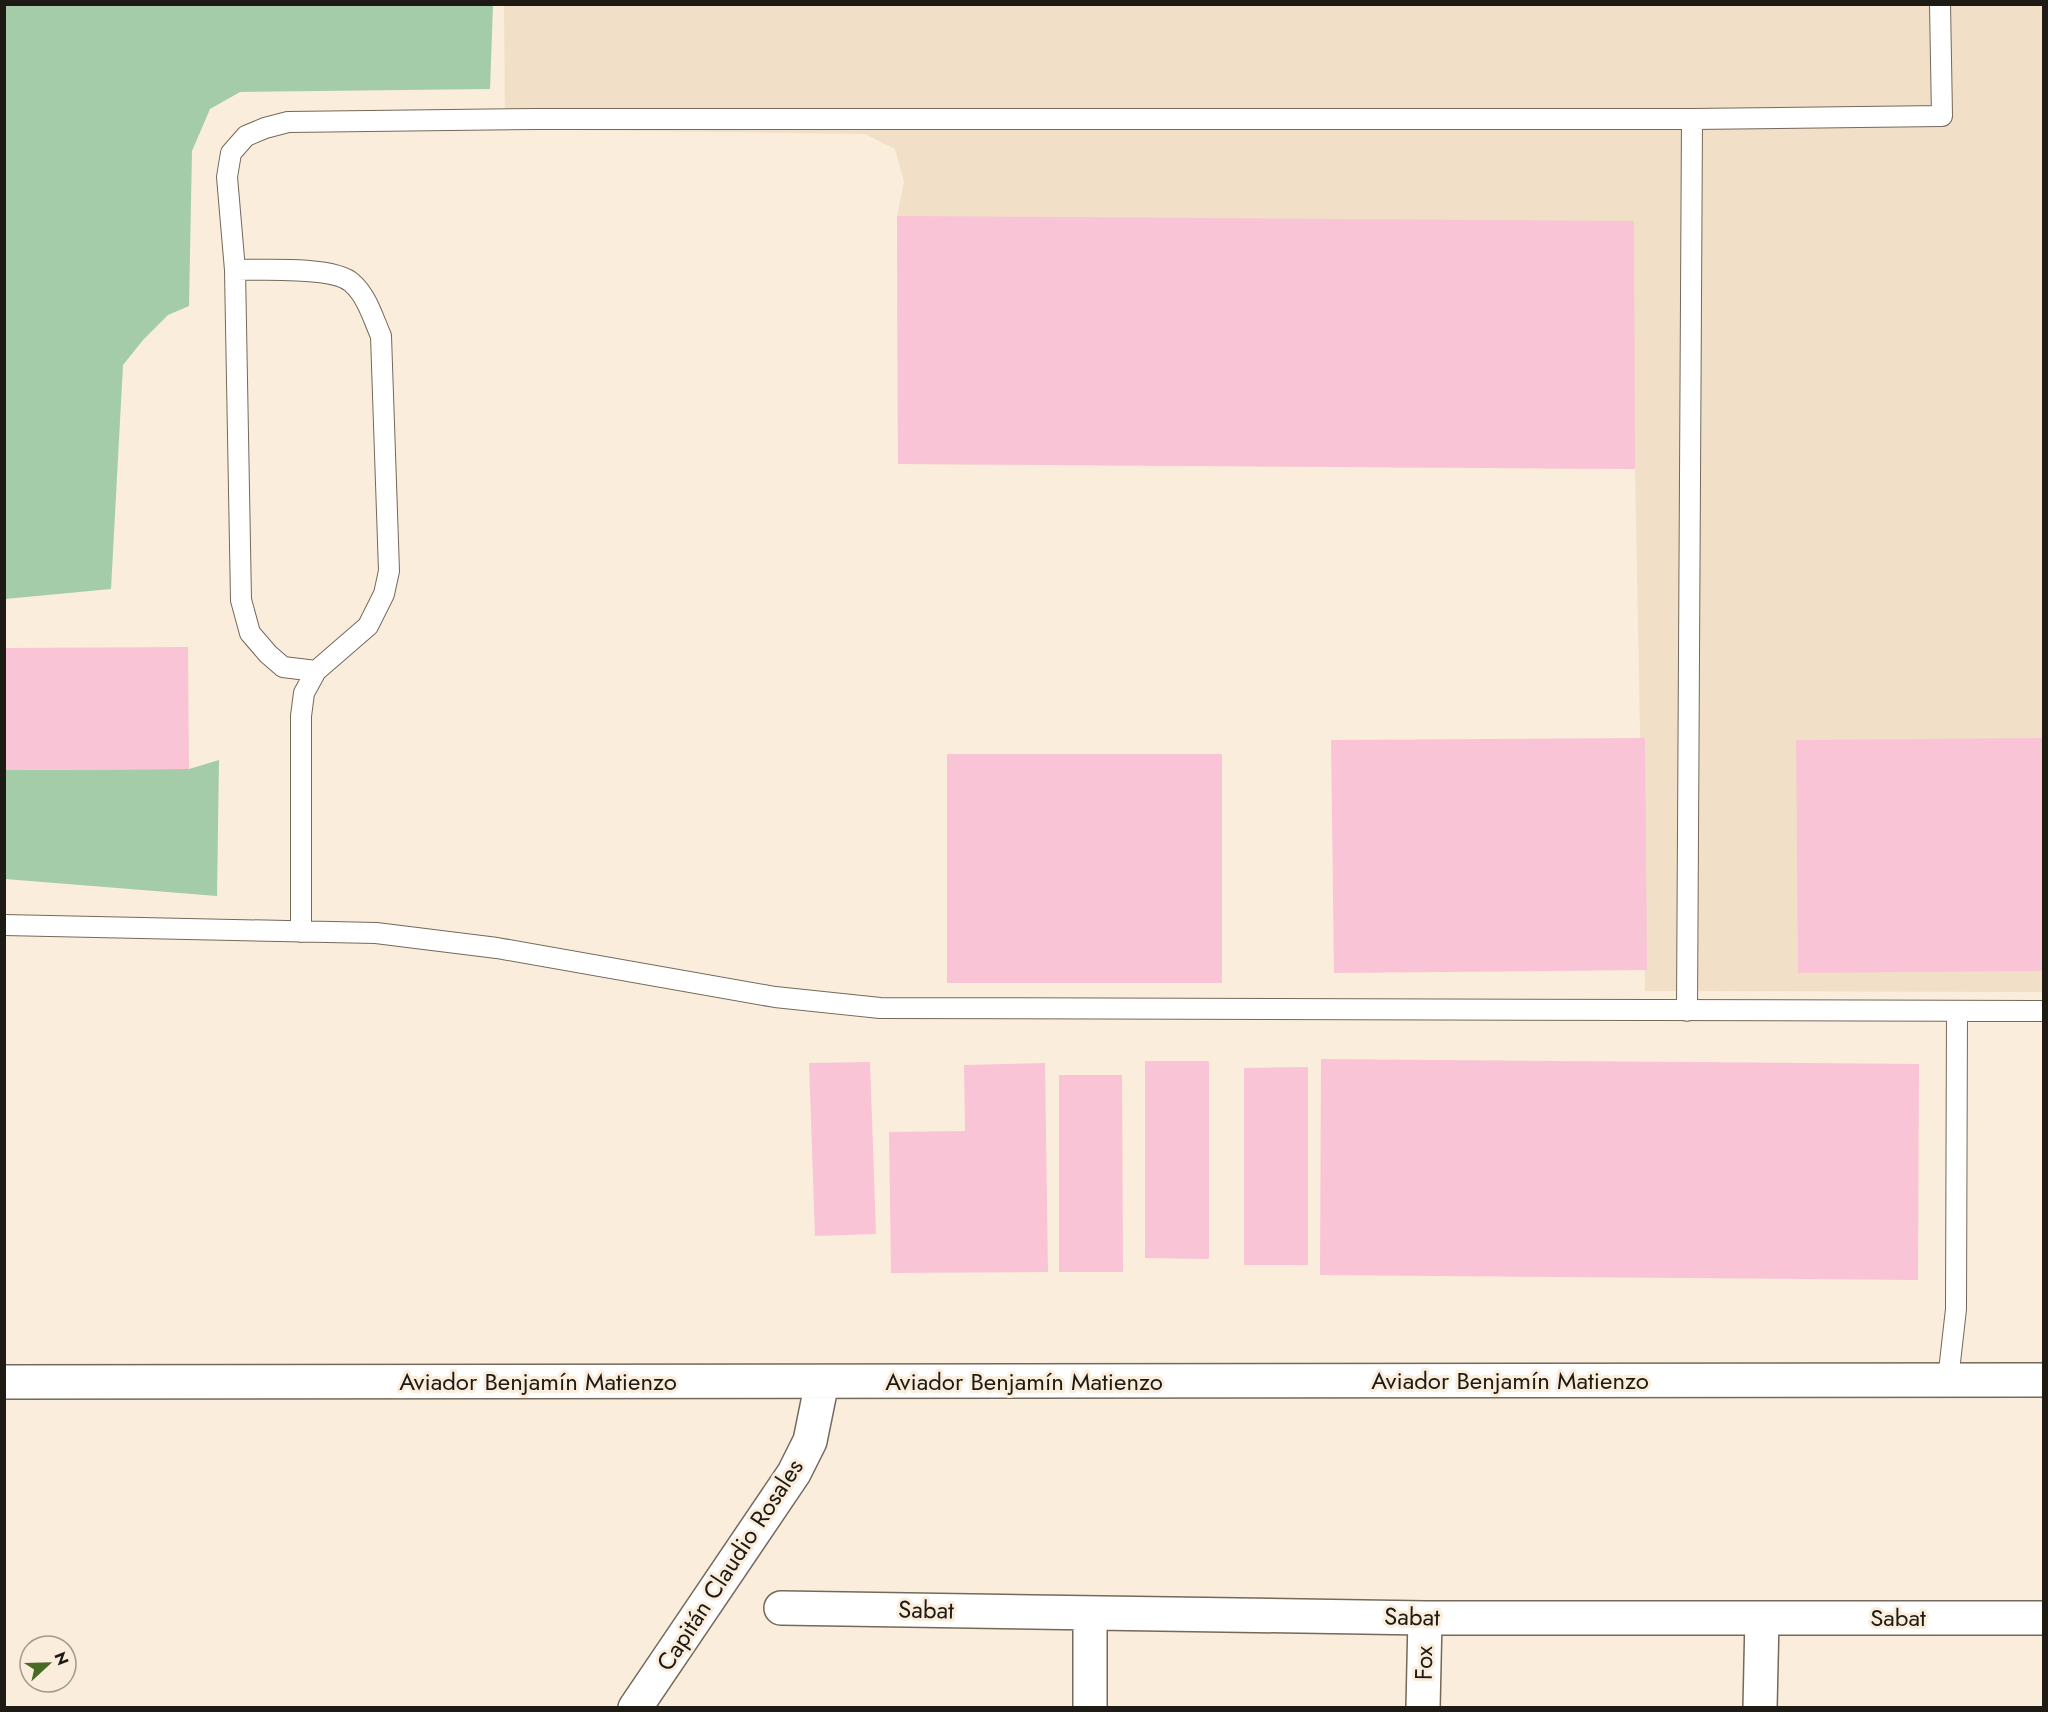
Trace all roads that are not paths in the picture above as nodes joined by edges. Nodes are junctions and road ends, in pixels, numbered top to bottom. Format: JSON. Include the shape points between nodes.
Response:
{"nodes":[{"id":1,"x":1940,"y":4,"type":"edge"},
{"id":2,"x":1692,"y":119,"type":"junction"},
{"id":3,"x":235,"y":270,"type":"junction"},
{"id":4,"x":316,"y":671,"type":"junction"},
{"id":5,"x":4,"y":925,"type":"edge"},
{"id":6,"x":301,"y":932,"type":"junction"},
{"id":7,"x":1687,"y":1011,"type":"junction"},
{"id":8,"x":1957,"y":1011,"type":"junction"},
{"id":9,"x":2043,"y":1011,"type":"edge"},
{"id":10,"x":1948,"y":1380,"type":"junction"},
{"id":11,"x":2043,"y":1380,"type":"edge"},
{"id":12,"x":4,"y":1382,"type":"edge"},
{"id":13,"x":822,"y":1382,"type":"junction"},
{"id":14,"x":781,"y":1608,"type":"dead end"},
{"id":15,"x":1090,"y":1613,"type":"junction"},
{"id":16,"x":1425,"y":1618,"type":"junction"},
{"id":17,"x":1762,"y":1618,"type":"junction"},
{"id":18,"x":2043,"y":1618,"type":"edge"},
{"id":19,"x":635,"y":1707,"type":"edge"},
{"id":20,"x":1090,"y":1707,"type":"edge"},
{"id":21,"x":1424,"y":1707,"type":"edge"},
{"id":22,"x":1760,"y":1707,"type":"edge"}],
"edges":[{"from":1,"to":2,"type":"lane","via":[[1942,116]]},
{"from":2,"to":3,"type":"lane","via":[[288,122],[246,136],[231,153],[227,177]]},
{"from":2,"to":7,"type":"lane"},
{"from":3,"to":4,"type":"lane","via":[[241,600],[250,633],[268,654],[283,667]]},
{"from":3,"to":4,"type":"lane","via":[[322,271],[352,282],[369,306],[381,336],[389,571],[384,594],[368,626]]},
{"from":4,"to":6,"type":"lane","via":[[304,693],[301,716]]},
{"from":5,"to":6,"type":"lane"},
{"from":6,"to":7,"type":"lane","via":[[376,933],[497,948],[775,997],[880,1008]]},
{"from":7,"to":8,"type":"lane"},
{"from":8,"to":9,"type":"lane"},
{"from":8,"to":10,"type":"lane","via":[[1956,1309]]},
{"from":10,"to":11,"type":"street","name":"Aviador Benjamín Matienzo"},
{"from":10,"to":13,"type":"street","name":"Aviador Benjamín Matienzo"},
{"from":12,"to":13,"type":"street","name":"Aviador Benjamín Matienzo"},
{"from":13,"to":19,"type":"street","name":"Capitán Claudio Rosales","via":[[810,1441],[794,1473]]},
{"from":14,"to":15,"type":"street","name":"Sabat"},
{"from":15,"to":16,"type":"street","name":"Sabat"},
{"from":15,"to":20,"type":"street"},
{"from":16,"to":17,"type":"street","name":"Sabat"},
{"from":16,"to":21,"type":"street","name":"Fox"},
{"from":17,"to":18,"type":"street","name":"Sabat"},
{"from":17,"to":22,"type":"street"}]}
